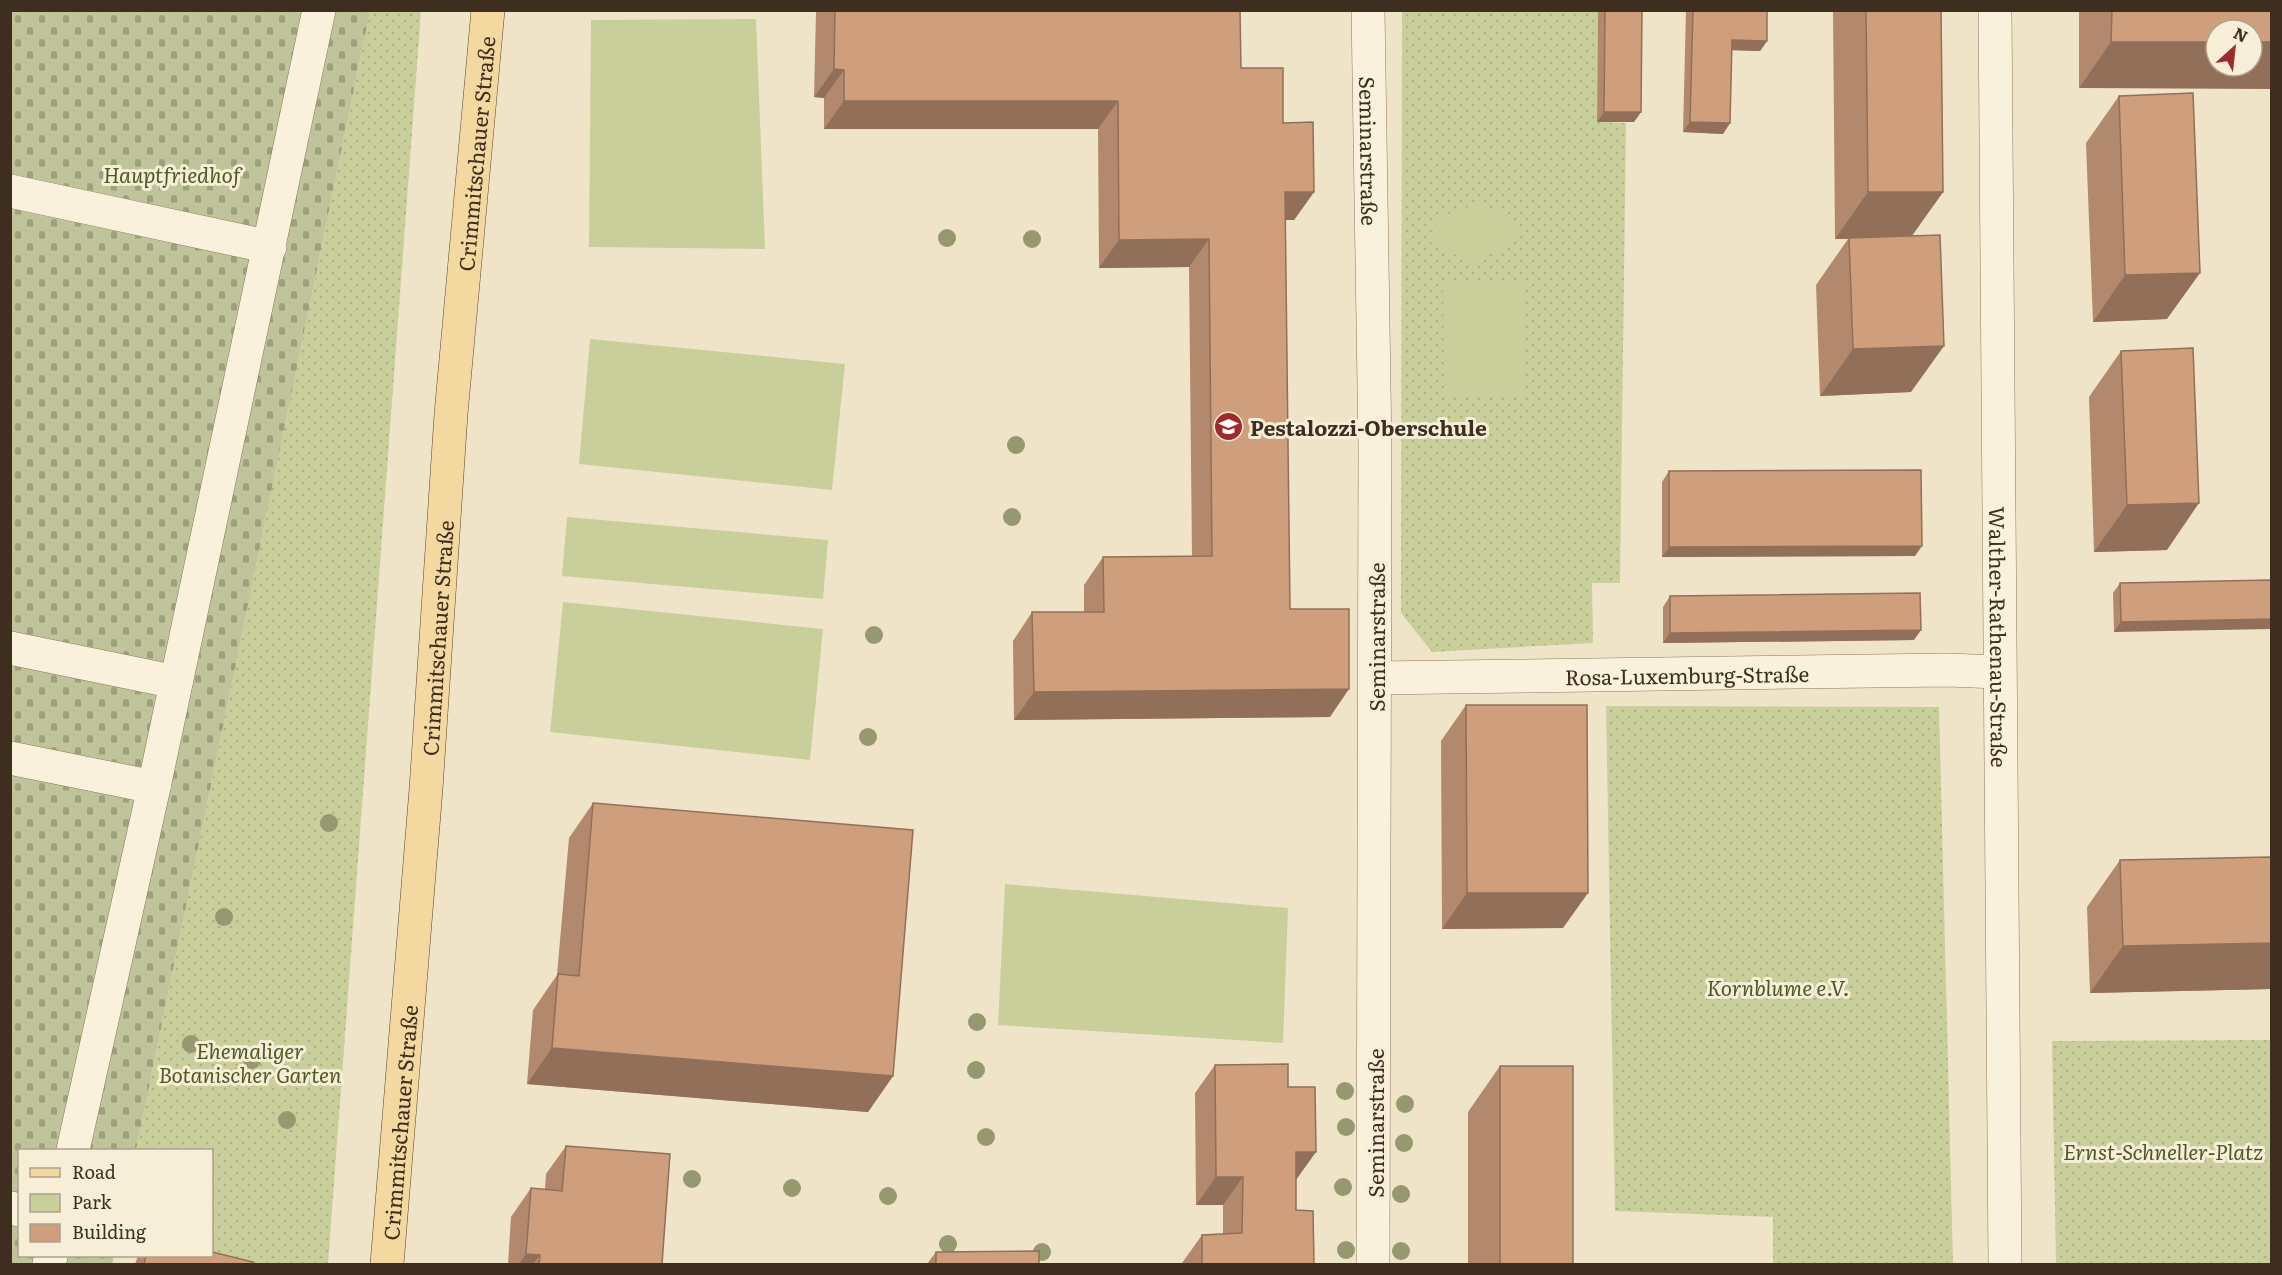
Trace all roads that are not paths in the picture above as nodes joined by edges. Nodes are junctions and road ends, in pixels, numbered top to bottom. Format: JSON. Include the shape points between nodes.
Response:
{"nodes":[{"id":1,"x":319,"y":10,"type":"edge"},
{"id":2,"x":488,"y":10,"type":"edge"},
{"id":3,"x":1368,"y":10,"type":"edge"},
{"id":4,"x":1995,"y":10,"type":"edge"},
{"id":5,"x":10,"y":191,"type":"edge"},
{"id":6,"x":270,"y":247,"type":"junction"},
{"id":7,"x":10,"y":648,"type":"edge"},
{"id":8,"x":1999,"y":672,"type":"junction"},
{"id":9,"x":1375,"y":678,"type":"junction"},
{"id":10,"x":176,"y":682,"type":"junction"},
{"id":11,"x":10,"y":758,"type":"edge"},
{"id":12,"x":154,"y":787,"type":"junction"},
{"id":13,"x":73,"y":1149,"type":"edge"},
{"id":14,"x":387,"y":1264,"type":"edge"},
{"id":15,"x":1373,"y":1264,"type":"edge"},
{"id":16,"x":2005,"y":1264,"type":"edge"}],
"edges":[{"from":1,"to":6,"type":"street"},
{"from":2,"to":14,"type":"main road","name":"Crimmitschauer Straße","via":[[451,414],[426,789]]},
{"from":3,"to":9,"type":"street","name":"Seminarstraße"},
{"from":4,"to":8,"type":"street","name":"Walther-Rathenau-Straße"},
{"from":5,"to":6,"type":"street"},
{"from":6,"to":10,"type":"street"},
{"from":7,"to":10,"type":"street"},
{"from":8,"to":9,"type":"street","name":"Rosa-Luxemburg-Straße"},
{"from":8,"to":16,"type":"street","name":"Walther-Rathenau-Straße"},
{"from":9,"to":15,"type":"street","name":"Seminarstraße"},
{"from":10,"to":12,"type":"street"},
{"from":11,"to":12,"type":"street"},
{"from":12,"to":13,"type":"street"}]}
